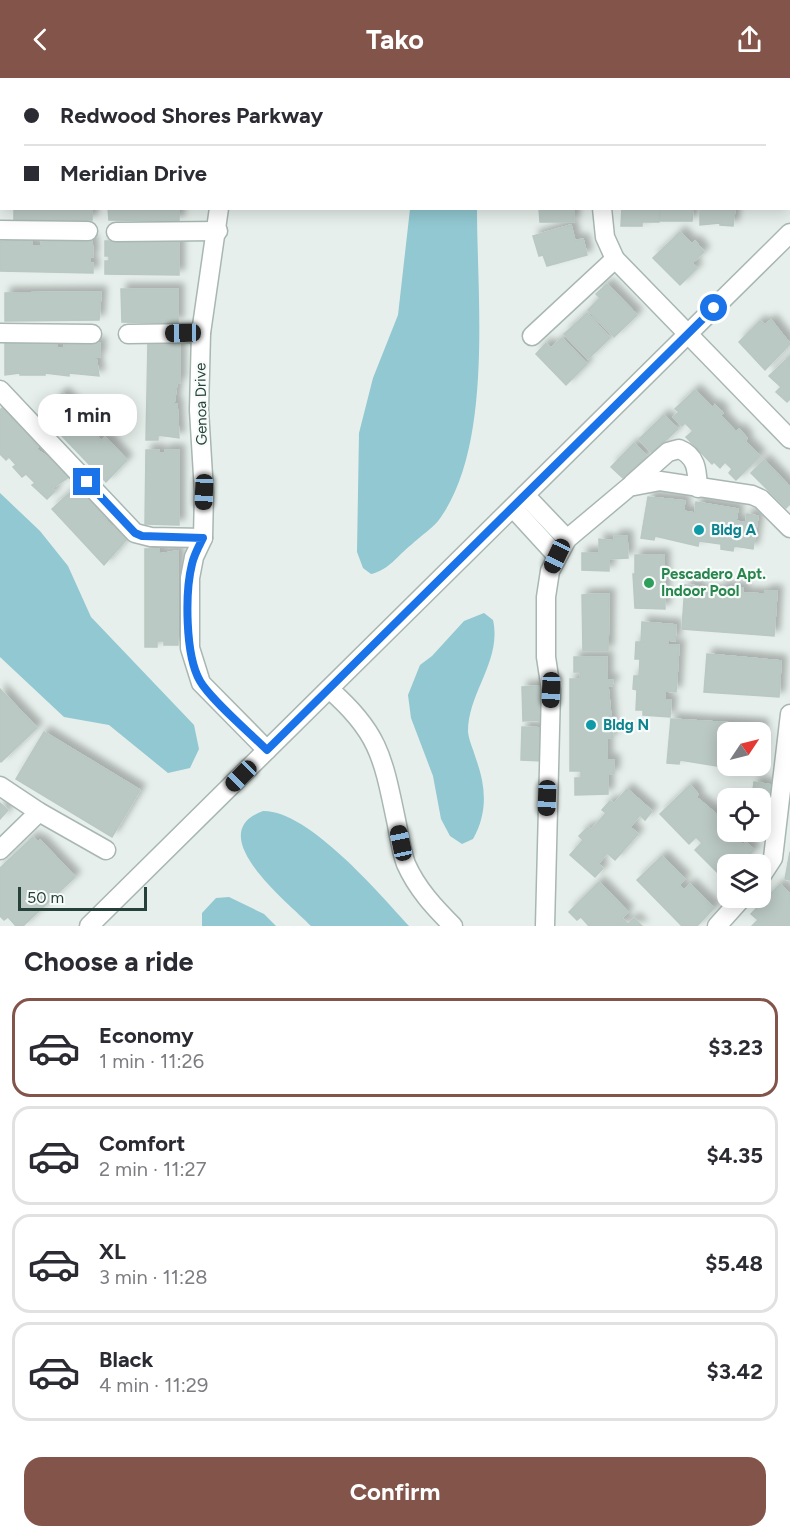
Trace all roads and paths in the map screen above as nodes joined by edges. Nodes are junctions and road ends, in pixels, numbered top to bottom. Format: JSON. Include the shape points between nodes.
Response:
{"nodes":[{"id":1,"x":790,"y":184,"type":"edge"},
{"id":2,"x":790,"y":199,"type":"edge"},
{"id":3,"x":219,"y":210,"type":"edge"},
{"id":4,"x":602,"y":210,"type":"edge"},
{"id":5,"x":0,"y":230,"type":"edge"},
{"id":6,"x":88,"y":231,"type":"dead end"},
{"id":7,"x":218,"y":231,"type":"junction"},
{"id":8,"x":116,"y":232,"type":"dead end"},
{"id":9,"x":790,"y":233,"type":"edge"},
{"id":10,"x":615,"y":259,"type":"junction"},
{"id":11,"x":0,"y":333,"type":"edge"},
{"id":12,"x":201,"y":333,"type":"junction"},
{"id":13,"x":92,"y":334,"type":"dead end"},
{"id":14,"x":128,"y":334,"type":"dead end"},
{"id":15,"x":688,"y":334,"type":"junction"},
{"id":16,"x":532,"y":336,"type":"dead end"},
{"id":17,"x":0,"y":390,"type":"edge"},
{"id":18,"x":790,"y":439,"type":"edge"},
{"id":19,"x":629,"y":487,"type":"junction"},
{"id":20,"x":698,"y":488,"type":"junction"},
{"id":21,"x":519,"y":501,"type":"junction"},
{"id":22,"x":790,"y":528,"type":"edge"},
{"id":23,"x":203,"y":538,"type":"junction"},
{"id":24,"x":567,"y":539,"type":"junction"},
{"id":25,"x":557,"y":556,"type":"junction"},
{"id":26,"x":329,"y":689,"type":"junction"},
{"id":27,"x":790,"y":714,"type":"edge"},
{"id":28,"x":267,"y":750,"type":"junction"},
{"id":29,"x":0,"y":786,"type":"edge"},
{"id":30,"x":39,"y":812,"type":"junction"},
{"id":31,"x":0,"y":850,"type":"edge"},
{"id":32,"x":106,"y":850,"type":"dead end"},
{"id":33,"x":771,"y":861,"type":"edge"},
{"id":34,"x":733,"y":908,"type":"edge"},
{"id":35,"x":89,"y":926,"type":"edge"},
{"id":36,"x":453,"y":926,"type":"edge"},
{"id":37,"x":544,"y":926,"type":"edge"},
{"id":38,"x":717,"y":926,"type":"edge"}],
"edges":[{"from":1,"to":2,"type":"street"},
{"from":3,"to":7,"type":"street","name":"Genoa Drive"},
{"from":4,"to":10,"type":"street","via":[[605,237]]},
{"from":5,"to":6,"type":"street"},
{"from":7,"to":8,"type":"street"},
{"from":7,"to":12,"type":"street","name":"Genoa Drive"},
{"from":9,"to":15,"type":"street"},
{"from":10,"to":15,"type":"street"},
{"from":10,"to":16,"type":"street"},
{"from":11,"to":13,"type":"street"},
{"from":12,"to":14,"type":"street"},
{"from":12,"to":23,"type":"street","name":"Genoa Drive"},
{"from":15,"to":18,"type":"street"},
{"from":15,"to":21,"type":"street"},
{"from":17,"to":23,"type":"street","via":[[135,533]]},
{"from":19,"to":20,"type":"street","via":[[660,481]]},
{"from":19,"to":20,"type":"street","via":[[675,449],[693,460]]},
{"from":19,"to":24,"type":"street"},
{"from":20,"to":22,"type":"street","via":[[757,496]]},
{"from":21,"to":24,"type":"street"},
{"from":21,"to":25,"type":"street"},
{"from":21,"to":26,"type":"street"},
{"from":23,"to":28,"type":"street","name":"Genoa Drive","via":[[190,578],[189,627],[194,666],[201,683]]},
{"from":24,"to":25,"type":"street"},
{"from":25,"to":37,"type":"street","via":[[546,597],[546,657],[551,690]]},
{"from":26,"to":28,"type":"street"},
{"from":26,"to":36,"type":"street","via":[[373,737],[384,762],[406,863],[422,892]]},
{"from":27,"to":33,"type":"street"},
{"from":28,"to":35,"type":"street"},
{"from":29,"to":30,"type":"street"},
{"from":30,"to":31,"type":"street"},
{"from":30,"to":32,"type":"street"},
{"from":34,"to":38,"type":"street"}]}
